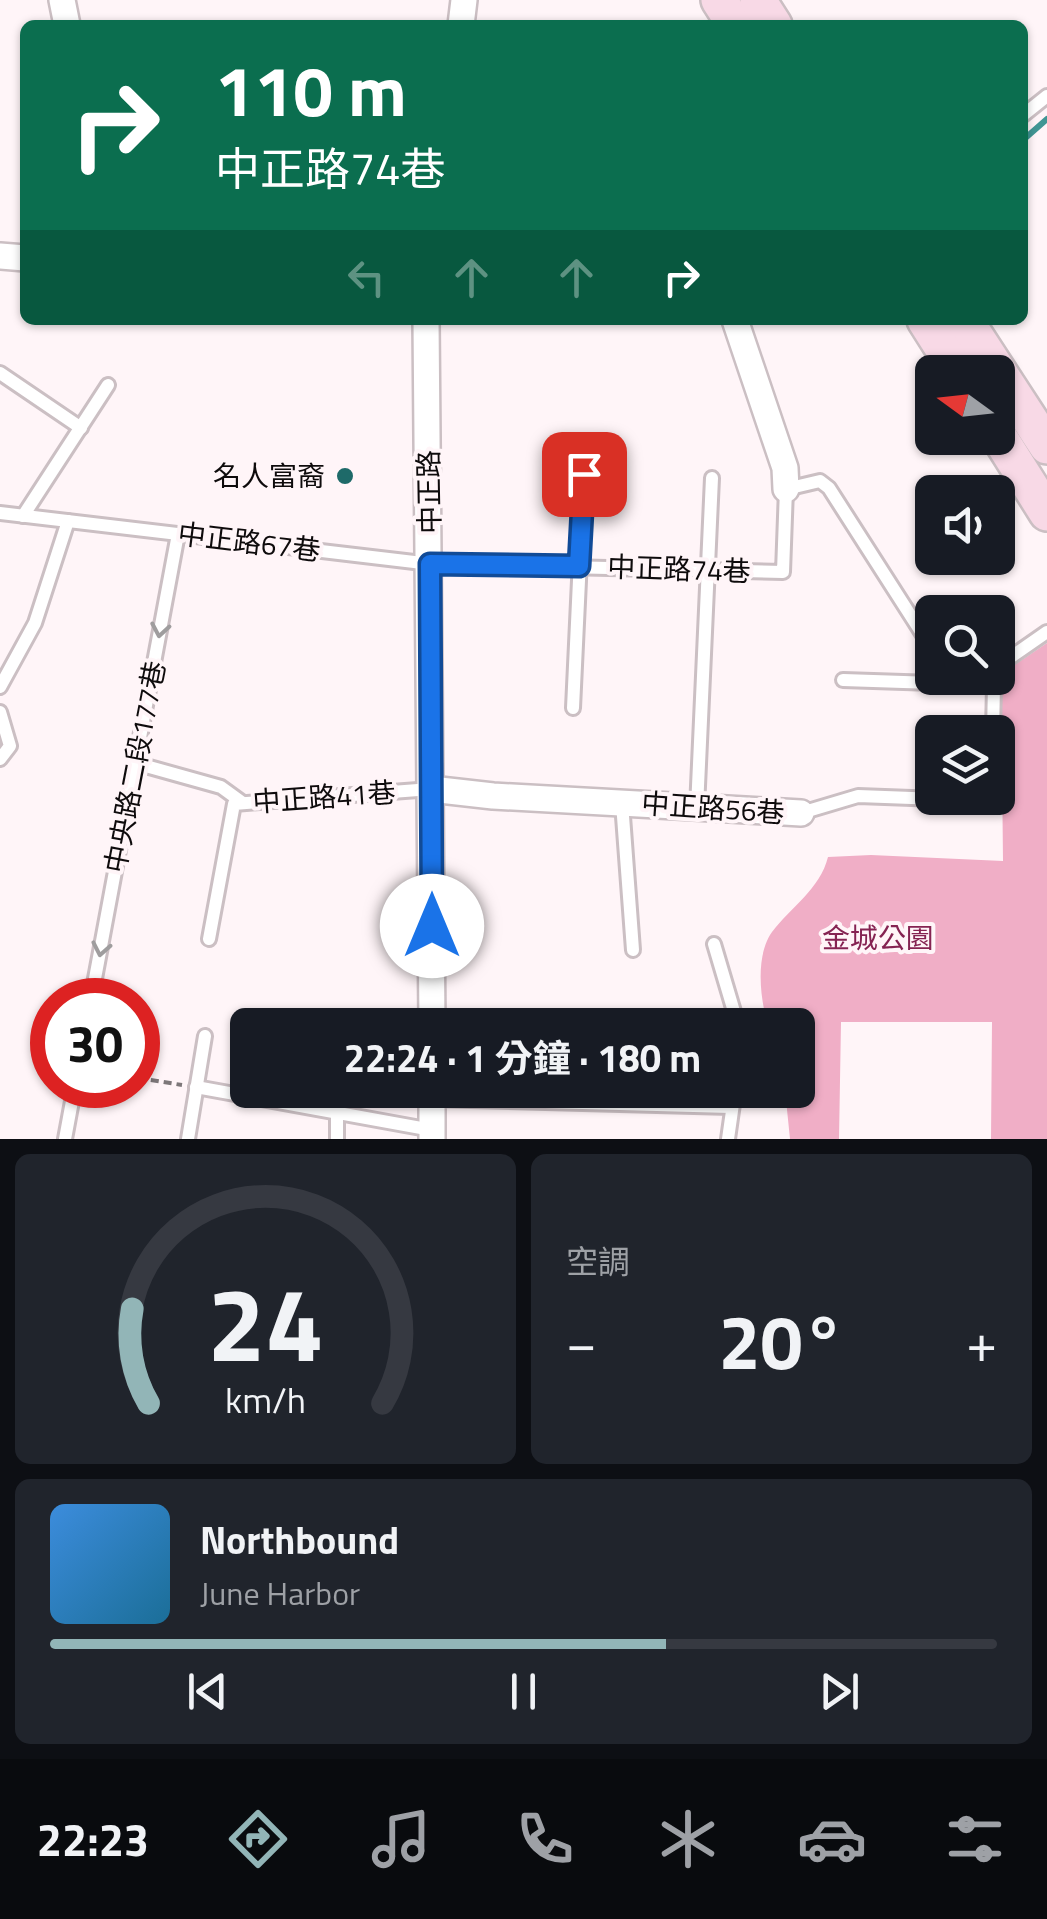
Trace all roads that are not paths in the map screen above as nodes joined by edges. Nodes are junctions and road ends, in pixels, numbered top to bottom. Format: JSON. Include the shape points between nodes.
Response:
{"nodes":[{"id":1,"x":426,"y":325,"type":"edge"},
{"id":2,"x":737,"y":325,"type":"edge"},
{"id":3,"x":928,"y":325,"type":"edge"},
{"id":4,"x":967,"y":325,"type":"edge"},
{"id":5,"x":947,"y":355,"type":"edge"},
{"id":6,"x":0,"y":373,"type":"edge"},
{"id":7,"x":108,"y":385,"type":"dead end"},
{"id":8,"x":82,"y":428,"type":"junction"},
{"id":9,"x":1047,"y":446,"type":"edge"},
{"id":10,"x":1011,"y":455,"type":"edge"},
{"id":11,"x":584,"y":474,"type":"dead end"},
{"id":12,"x":712,"y":478,"type":"dead end"},
{"id":13,"x":786,"y":489,"type":"junction"},
{"id":14,"x":0,"y":513,"type":"edge"},
{"id":15,"x":1047,"y":513,"type":"edge"},
{"id":16,"x":23,"y":516,"type":"junction"},
{"id":17,"x":68,"y":521,"type":"junction"},
{"id":18,"x":178,"y":534,"type":"junction"},
{"id":19,"x":430,"y":564,"type":"junction"},
{"id":20,"x":579,"y":566,"type":"junction"},
{"id":21,"x":708,"y":570,"type":"junction"},
{"id":22,"x":915,"y":623,"type":"edge"},
{"id":23,"x":1047,"y":632,"type":"edge"},
{"id":24,"x":1015,"y":654,"type":"edge"},
{"id":25,"x":844,"y":680,"type":"dead end"},
{"id":26,"x":915,"y":680,"type":"edge"},
{"id":27,"x":0,"y":687,"type":"edge"},
{"id":28,"x":573,"y":708,"type":"dead end"},
{"id":29,"x":0,"y":712,"type":"edge"},
{"id":30,"x":0,"y":759,"type":"edge"},
{"id":31,"x":136,"y":763,"type":"junction"},
{"id":32,"x":431,"y":789,"type":"junction"},
{"id":33,"x":915,"y":797,"type":"edge"},
{"id":34,"x":622,"y":802,"type":"junction"},
{"id":35,"x":243,"y":803,"type":"junction"},
{"id":36,"x":697,"y":808,"type":"junction"},
{"id":37,"x":801,"y":813,"type":"joint"},
{"id":38,"x":209,"y":939,"type":"dead end"},
{"id":39,"x":714,"y":944,"type":"dead end"},
{"id":40,"x":633,"y":950,"type":"dead end"},
{"id":41,"x":95,"y":978,"type":"edge"},
{"id":42,"x":432,"y":1008,"type":"edge"},
{"id":43,"x":733,"y":1008,"type":"edge"},
{"id":44,"x":204,"y":1036,"type":"dead end"},
{"id":45,"x":196,"y":1088,"type":"junction"},
{"id":46,"x":71,"y":1108,"type":"edge"},
{"id":47,"x":432,"y":1108,"type":"edge"},
{"id":48,"x":731,"y":1108,"type":"edge"},
{"id":49,"x":337,"y":1113,"type":"junction"},
{"id":50,"x":432,"y":1134,"type":"edge"},
{"id":51,"x":65,"y":1139,"type":"edge"},
{"id":52,"x":188,"y":1139,"type":"edge"},
{"id":53,"x":336,"y":1139,"type":"edge"},
{"id":54,"x":728,"y":1139,"type":"edge"}],
"edges":[{"from":1,"to":19,"type":"street","name":"中正路"},
{"from":2,"to":13,"type":"street","via":[[785,468]]},
{"from":3,"to":5,"type":"main road"},
{"from":4,"to":9,"type":"main road"},
{"from":6,"to":8,"type":"lane"},
{"from":7,"to":8,"type":"lane"},
{"from":8,"to":16,"type":"lane"},
{"from":10,"to":15,"type":"main road"},
{"from":11,"to":20,"type":"lane"},
{"from":12,"to":21,"type":"lane"},
{"from":13,"to":21,"type":"lane","name":"中正路74巷","via":[[783,572]]},
{"from":13,"to":22,"type":"lane","via":[[820,481],[829,488]]},
{"from":14,"to":16,"type":"lane","name":"中正路67巷"},
{"from":16,"to":17,"type":"lane","name":"中正路67巷"},
{"from":17,"to":18,"type":"lane","name":"中正路67巷"},
{"from":17,"to":27,"type":"lane","via":[[36,623]]},
{"from":18,"to":19,"type":"lane","name":"中正路67巷"},
{"from":18,"to":31,"type":"lane","name":"中央路二段177巷","one_way":true},
{"from":19,"to":20,"type":"lane","name":"中正路74巷"},
{"from":19,"to":32,"type":"street","name":"中正路"},
{"from":20,"to":21,"type":"lane","name":"中正路74巷"},
{"from":20,"to":28,"type":"lane"},
{"from":21,"to":36,"type":"lane"},
{"from":23,"to":24,"type":"lane"},
{"from":25,"to":26,"type":"lane"},
{"from":29,"to":30,"type":"lane","via":[[10,746]]},
{"from":31,"to":35,"type":"lane","via":[[221,787]]},
{"from":31,"to":41,"type":"lane","name":"中央路二段177巷","one_way":true},
{"from":32,"to":34,"type":"street","name":"中正路56巷"},
{"from":32,"to":35,"type":"lane","name":"中正路41巷"},
{"from":32,"to":42,"type":"street","name":"中正路"},
{"from":33,"to":37,"type":"lane","name":"中正路56巷","via":[[858,796]]},
{"from":34,"to":36,"type":"street","name":"中正路56巷"},
{"from":34,"to":40,"type":"lane"},
{"from":35,"to":38,"type":"lane","name":"中正路41巷","via":[[234,804]]},
{"from":36,"to":37,"type":"street","name":"中正路56巷"},
{"from":39,"to":43,"type":"lane"},
{"from":44,"to":45,"type":"lane"},
{"from":45,"to":49,"type":"lane"},
{"from":45,"to":52,"type":"lane"},
{"from":46,"to":51,"type":"lane"},
{"from":47,"to":50,"type":"street"},
{"from":48,"to":54,"type":"lane"},
{"from":49,"to":50,"type":"lane"},
{"from":49,"to":53,"type":"lane"}]}
